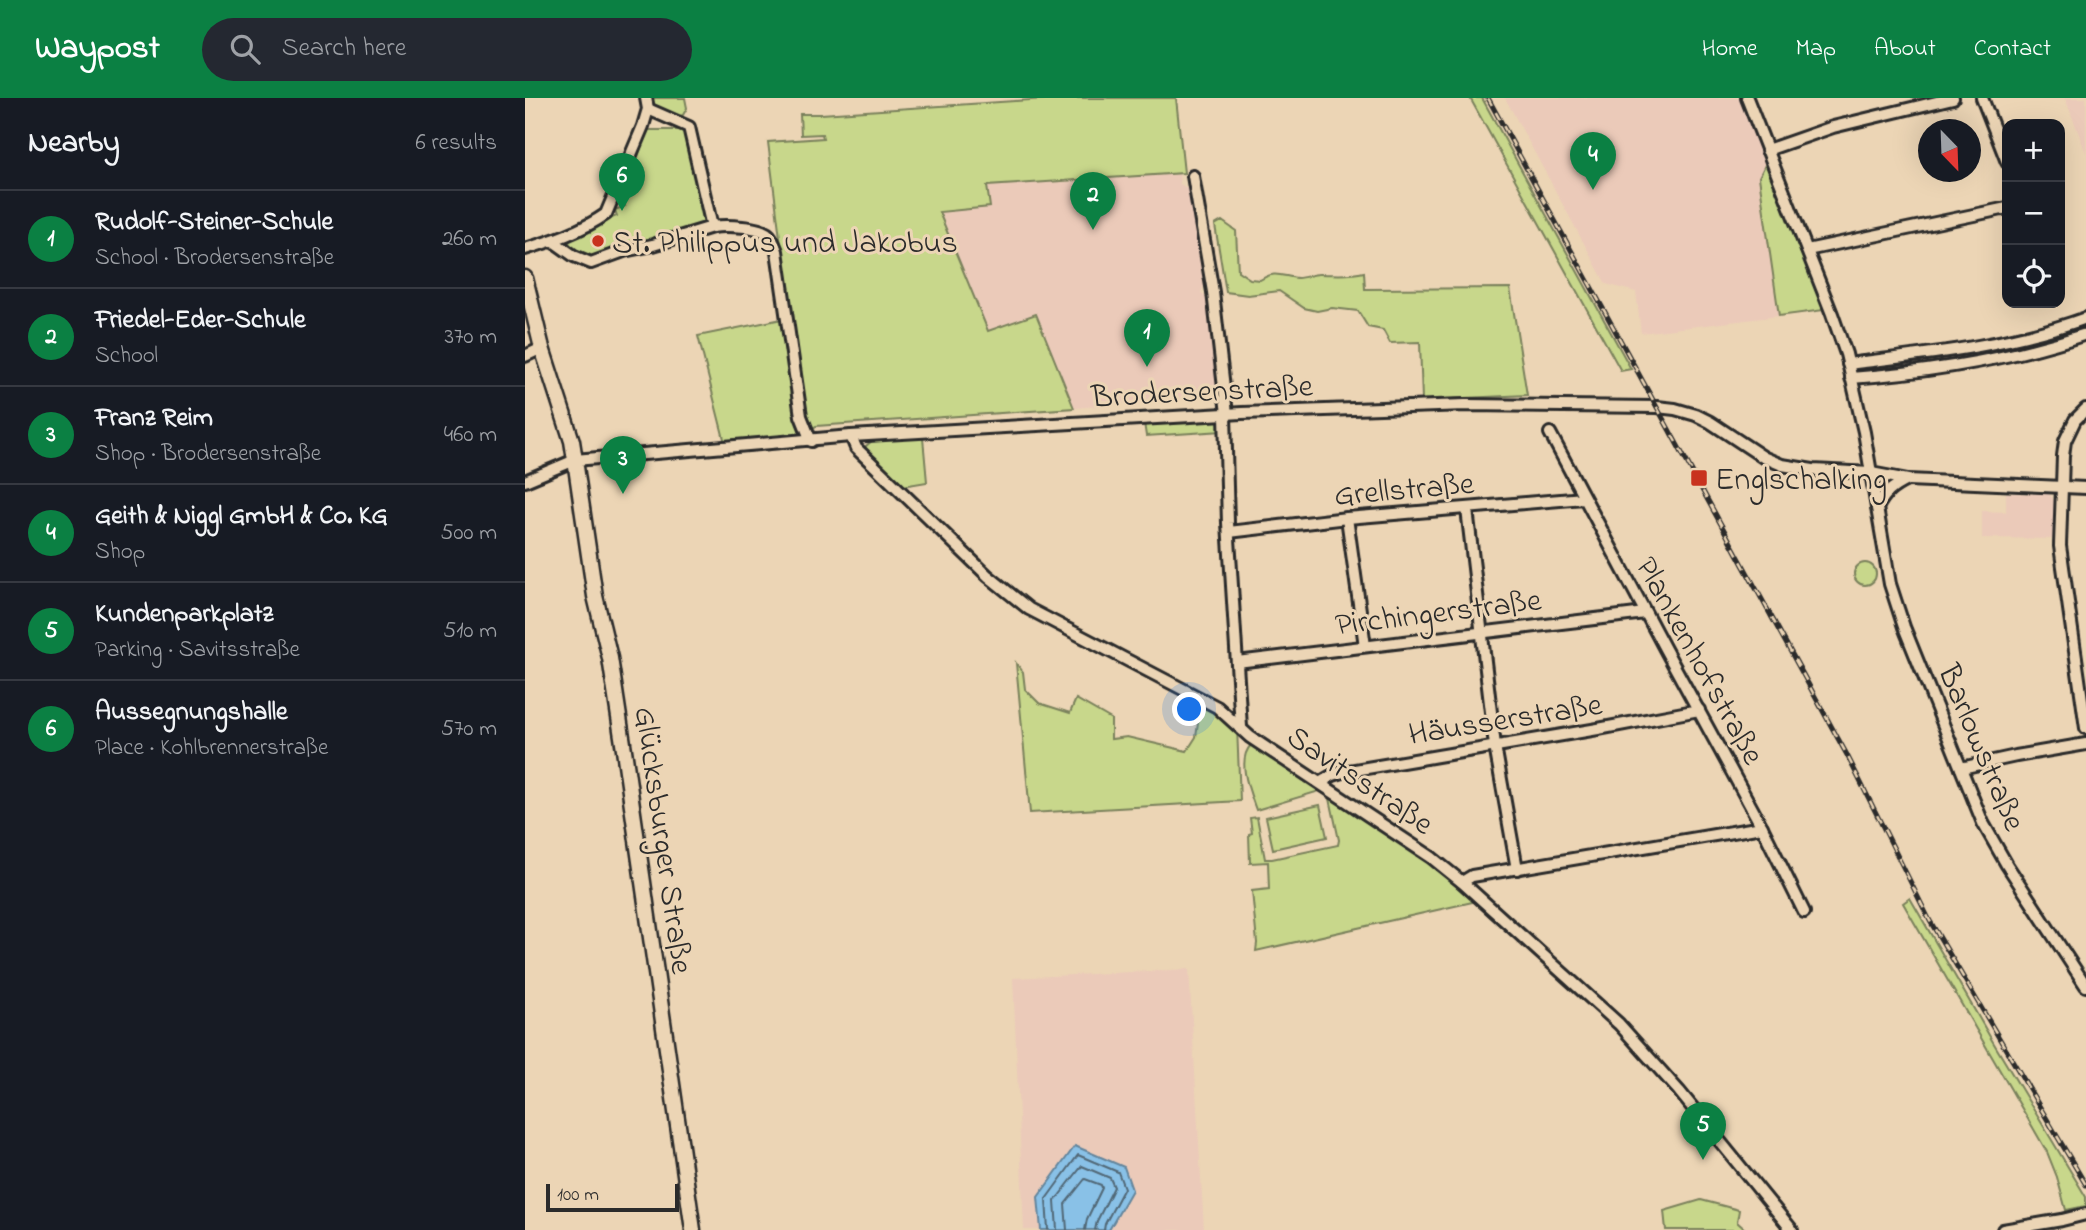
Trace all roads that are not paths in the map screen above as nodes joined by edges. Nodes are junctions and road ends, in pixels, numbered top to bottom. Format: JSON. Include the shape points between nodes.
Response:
{"nodes":[{"id":1,"x":1747,"y":98,"type":"edge"},
{"id":2,"x":1953,"y":98,"type":"edge"},
{"id":3,"x":1982,"y":98,"type":"edge"},
{"id":4,"x":647,"y":104,"type":"edge"},
{"id":5,"x":2002,"y":149,"type":"edge"},
{"id":6,"x":1767,"y":150,"type":"junction"},
{"id":7,"x":1193,"y":176,"type":"dead end"},
{"id":8,"x":2002,"y":209,"type":"edge"},
{"id":9,"x":712,"y":227,"type":"junction"},
{"id":10,"x":553,"y":241,"type":"junction"},
{"id":11,"x":525,"y":249,"type":"edge"},
{"id":12,"x":1807,"y":250,"type":"junction"},
{"id":13,"x":525,"y":278,"type":"edge"},
{"id":14,"x":2086,"y":318,"type":"edge"},
{"id":15,"x":2086,"y":334,"type":"edge"},
{"id":16,"x":542,"y":348,"type":"junction"},
{"id":17,"x":525,"y":356,"type":"edge"},
{"id":18,"x":1848,"y":364,"type":"junction"},
{"id":19,"x":1851,"y":378,"type":"junction"},
{"id":20,"x":2086,"y":409,"type":"edge"},
{"id":21,"x":1226,"y":414,"type":"junction"},
{"id":22,"x":1550,"y":433,"type":"dead end"},
{"id":23,"x":851,"y":436,"type":"junction"},
{"id":24,"x":811,"y":441,"type":"junction"},
{"id":25,"x":575,"y":460,"type":"junction"},
{"id":26,"x":1871,"y":473,"type":"junction"},
{"id":27,"x":1908,"y":480,"type":"junction"},
{"id":28,"x":525,"y":481,"type":"edge"},
{"id":29,"x":2062,"y":486,"type":"junction"},
{"id":30,"x":2086,"y":488,"type":"edge"},
{"id":31,"x":1584,"y":498,"type":"junction"},
{"id":32,"x":1877,"y":508,"type":"junction"},
{"id":33,"x":1467,"y":509,"type":"junction"},
{"id":34,"x":1347,"y":518,"type":"junction"},
{"id":35,"x":1229,"y":532,"type":"junction"},
{"id":36,"x":1645,"y":613,"type":"junction"},
{"id":37,"x":1482,"y":632,"type":"junction"},
{"id":38,"x":1365,"y":646,"type":"junction"},
{"id":39,"x":1237,"y":662,"type":"junction"},
{"id":40,"x":1699,"y":710,"type":"junction"},
{"id":41,"x":1241,"y":727,"type":"junction"},
{"id":42,"x":2086,"y":728,"type":"edge"},
{"id":43,"x":2086,"y":744,"type":"edge"},
{"id":44,"x":1495,"y":746,"type":"junction"},
{"id":45,"x":1961,"y":768,"type":"junction"},
{"id":46,"x":1321,"y":782,"type":"junction"},
{"id":47,"x":1762,"y":827,"type":"junction"},
{"id":48,"x":1517,"y":869,"type":"junction"},
{"id":49,"x":1462,"y":882,"type":"junction"},
{"id":50,"x":1804,"y":912,"type":"dead end"},
{"id":51,"x":2086,"y":986,"type":"edge"},
{"id":52,"x":2086,"y":1214,"type":"edge"},
{"id":53,"x":2064,"y":1225,"type":"edge"},
{"id":54,"x":693,"y":1230,"type":"edge"},
{"id":55,"x":1792,"y":1230,"type":"edge"},
{"id":56,"x":2003,"y":1230,"type":"edge"}],
"edges":[{"from":1,"to":6,"type":"street","name":"Barlowstraße"},
{"from":2,"to":6,"type":"street","via":[[1833,127]]},
{"from":3,"to":5,"type":"street"},
{"from":4,"to":9,"type":"street","via":[[689,127]]},
{"from":4,"to":10,"type":"street","via":[[643,126],[606,214]]},
{"from":6,"to":12,"type":"street","name":"Barlowstraße"},
{"from":7,"to":21,"type":"street","via":[[1215,304]]},
{"from":8,"to":12,"type":"street"},
{"from":9,"to":10,"type":"street","via":[[591,263]]},
{"from":9,"to":24,"type":"street","via":[[736,226],[772,238],[801,416]]},
{"from":10,"to":11,"type":"street"},
{"from":12,"to":18,"type":"street","name":"Barlowstraße"},
{"from":13,"to":16,"type":"street","name":"Glücksburger Straße"},
{"from":14,"to":18,"type":"street","via":[[1977,347]]},
{"from":15,"to":19,"type":"street","via":[[1968,365]]},
{"from":16,"to":17,"type":"street"},
{"from":16,"to":25,"type":"street","name":"Glücksburger Straße"},
{"from":18,"to":19,"type":"street","name":"Barlowstraße"},
{"from":19,"to":26,"type":"street","name":"Barlowstraße"},
{"from":20,"to":29,"type":"street","via":[[2075,419],[2065,441]]},
{"from":21,"to":23,"type":"street","name":"Brodersenstraße"},
{"from":21,"to":26,"type":"street","name":"Brodersenstraße","via":[[1465,405],[1657,407],[1696,415],[1782,465]]},
{"from":21,"to":35,"type":"street"},
{"from":22,"to":31,"type":"street","name":"Plankenhofstraße"},
{"from":23,"to":24,"type":"street","name":"Brodersenstraße"},
{"from":23,"to":41,"type":"street","name":"Savitsstraße","via":[[856,448],[954,544],[1029,609],[1187,690]]},
{"from":24,"to":25,"type":"street","name":"Brodersenstraße"},
{"from":25,"to":28,"type":"street","name":"Brodersenstraße"},
{"from":25,"to":54,"type":"street","name":"Glücksburger Straße","via":[[610,658]]},
{"from":26,"to":27,"type":"street","name":"Brodersenstraße"},
{"from":26,"to":32,"type":"street","name":"Barlowstraße"},
{"from":27,"to":29,"type":"street","name":"Brodersenstraße"},
{"from":27,"to":32,"type":"street","via":[[1894,486]]},
{"from":29,"to":30,"type":"street","name":"Brodersenstraße"},
{"from":29,"to":42,"type":"street","via":[[2060,546]]},
{"from":31,"to":33,"type":"street","name":"Grellstraße"},
{"from":31,"to":36,"type":"street","name":"Plankenhofstraße"},
{"from":32,"to":45,"type":"street","name":"Barlowstraße","via":[[1897,606]]},
{"from":33,"to":34,"type":"street","name":"Grellstraße"},
{"from":33,"to":37,"type":"street"},
{"from":34,"to":35,"type":"street","name":"Grellstraße"},
{"from":34,"to":38,"type":"street"},
{"from":35,"to":39,"type":"street"},
{"from":36,"to":37,"type":"street","name":"Pirchingerstraße"},
{"from":36,"to":40,"type":"street","name":"Plankenhofstraße"},
{"from":37,"to":38,"type":"street","name":"Pirchingerstraße"},
{"from":37,"to":44,"type":"street"},
{"from":38,"to":39,"type":"street","name":"Pirchingerstraße"},
{"from":39,"to":41,"type":"street"},
{"from":40,"to":44,"type":"street","name":"Häusserstraße"},
{"from":40,"to":47,"type":"street","name":"Plankenhofstraße"},
{"from":41,"to":46,"type":"street","name":"Savitsstraße"},
{"from":43,"to":45,"type":"street"},
{"from":44,"to":46,"type":"street","name":"Häusserstraße","via":[[1343,772]]},
{"from":44,"to":48,"type":"street"},
{"from":45,"to":51,"type":"street","name":"Barlowstraße","via":[[1983,823],[2007,865]]},
{"from":46,"to":49,"type":"street","name":"Savitsstraße"},
{"from":47,"to":48,"type":"street"},
{"from":47,"to":50,"type":"street","name":"Plankenhofstraße"},
{"from":48,"to":49,"type":"street","via":[[1472,876]]},
{"from":49,"to":55,"type":"street","name":"Savitsstraße","via":[[1619,1024]]},
{"from":52,"to":53,"type":"street"},
{"from":53,"to":56,"type":"street"}]}
